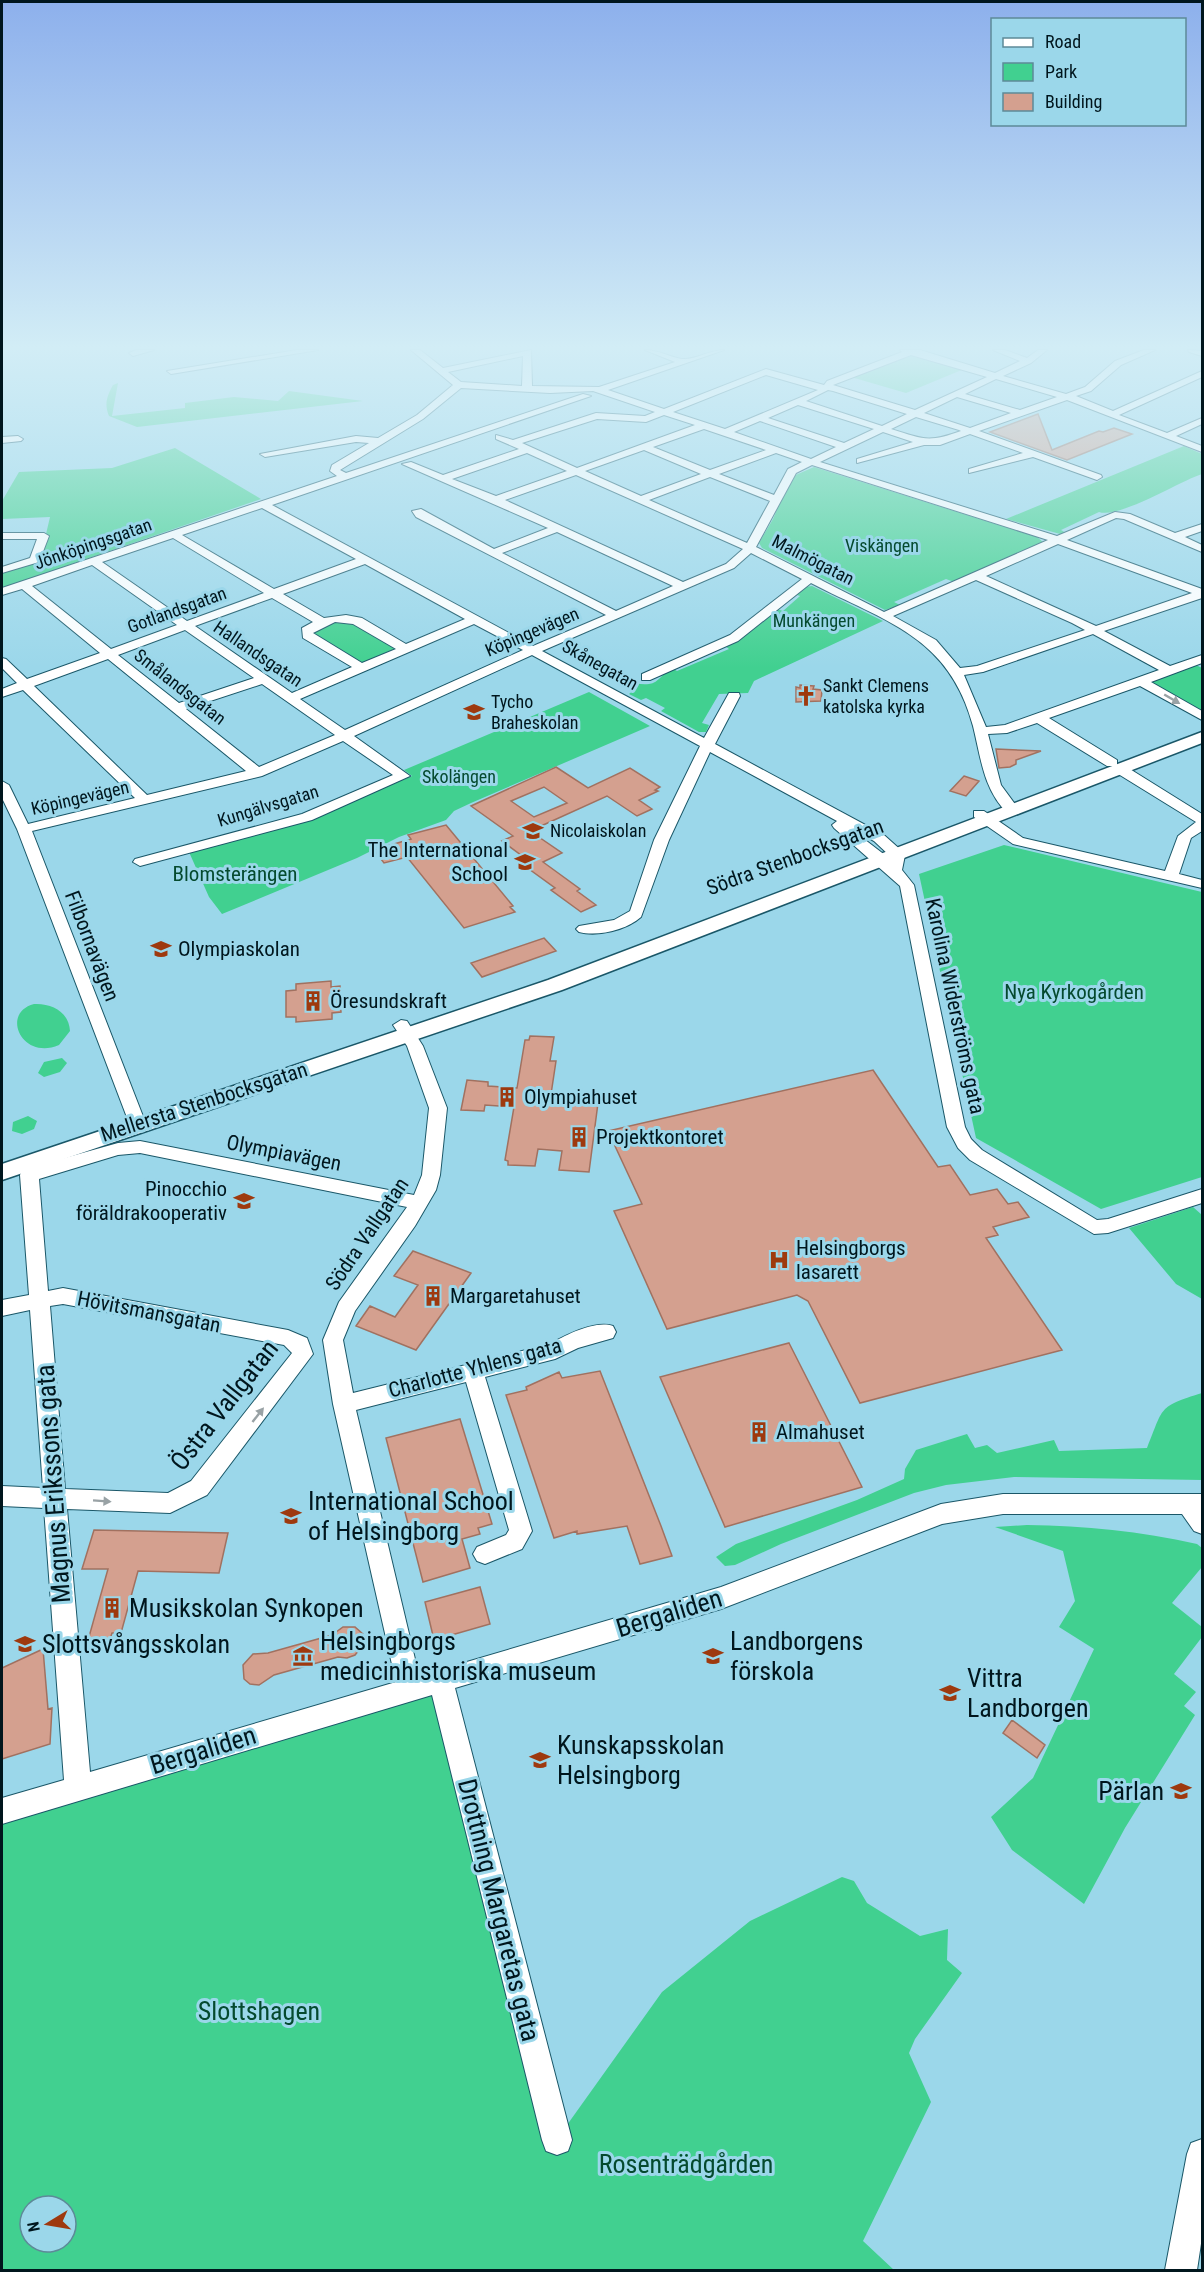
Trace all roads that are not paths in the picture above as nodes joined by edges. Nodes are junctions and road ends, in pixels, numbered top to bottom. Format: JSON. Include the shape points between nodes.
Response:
{"nodes":[{"id":1,"x":354,"y":456,"type":"edge"},
{"id":2,"x":402,"y":456,"type":"edge"},
{"id":3,"x":509,"y":456,"type":"edge"},
{"id":4,"x":540,"y":456,"type":"edge"},
{"id":5,"x":619,"y":456,"type":"edge"},
{"id":6,"x":667,"y":456,"type":"edge"},
{"id":7,"x":759,"y":456,"type":"edge"},
{"id":8,"x":793,"y":456,"type":"edge"},
{"id":9,"x":823,"y":456,"type":"edge"},
{"id":10,"x":880,"y":456,"type":"edge"},
{"id":11,"x":1025,"y":456,"type":"edge"},
{"id":12,"x":1038,"y":456,"type":"edge"},
{"id":13,"x":811,"y":462,"type":"junction"},
{"id":14,"x":861,"y":462,"type":"dead end"},
{"id":15,"x":407,"y":464,"type":"dead end"},
{"id":16,"x":575,"y":471,"type":"junction"},
{"id":17,"x":973,"y":471,"type":"dead end"},
{"id":18,"x":710,"y":474,"type":"junction"},
{"id":19,"x":344,"y":476,"type":"junction"},
{"id":20,"x":1097,"y":477,"type":"dead end"},
{"id":21,"x":445,"y":478,"type":"junction"},
{"id":22,"x":779,"y":499,"type":"junction"},
{"id":23,"x":496,"y":500,"type":"junction"},
{"id":24,"x":639,"y":500,"type":"junction"},
{"id":25,"x":262,"y":504,"type":"junction"},
{"id":26,"x":417,"y":510,"type":"dead end"},
{"id":27,"x":1203,"y":527,"type":"edge"},
{"id":28,"x":558,"y":528,"type":"junction"},
{"id":29,"x":173,"y":534,"type":"junction"},
{"id":30,"x":2,"y":536,"type":"edge"},
{"id":31,"x":1176,"y":537,"type":"junction"},
{"id":32,"x":1058,"y":540,"type":"junction"},
{"id":33,"x":750,"y":548,"type":"junction"},
{"id":34,"x":1203,"y":549,"type":"edge"},
{"id":35,"x":492,"y":554,"type":"junction"},
{"id":36,"x":365,"y":560,"type":"junction"},
{"id":37,"x":93,"y":561,"type":"junction"},
{"id":38,"x":4,"y":570,"type":"edge"},
{"id":39,"x":977,"y":576,"type":"junction"},
{"id":40,"x":811,"y":579,"type":"junction"},
{"id":41,"x":24,"y":585,"type":"junction"},
{"id":42,"x":682,"y":586,"type":"junction"},
{"id":43,"x":2,"y":592,"type":"edge"},
{"id":44,"x":274,"y":594,"type":"junction"},
{"id":45,"x":1203,"y":594,"type":"edge"},
{"id":46,"x":615,"y":615,"type":"junction"},
{"id":47,"x":885,"y":616,"type":"junction"},
{"id":48,"x":475,"y":619,"type":"junction"},
{"id":49,"x":323,"y":623,"type":"junction"},
{"id":50,"x":186,"y":626,"type":"junction"},
{"id":51,"x":1095,"y":630,"type":"junction"},
{"id":52,"x":405,"y":648,"type":"junction"},
{"id":53,"x":532,"y":650,"type":"junction"},
{"id":54,"x":109,"y":654,"type":"junction"},
{"id":55,"x":2,"y":662,"type":"edge"},
{"id":56,"x":1200,"y":662,"type":"edge"},
{"id":57,"x":361,"y":668,"type":"junction"},
{"id":58,"x":1169,"y":671,"type":"junction"},
{"id":59,"x":957,"y":672,"type":"junction"},
{"id":60,"x":646,"y":677,"type":"dead end"},
{"id":61,"x":263,"y":679,"type":"junction"},
{"id":62,"x":1142,"y":681,"type":"junction"},
{"id":63,"x":25,"y":685,"type":"junction"},
{"id":64,"x":2,"y":693,"type":"edge"},
{"id":65,"x":734,"y":696,"type":"dead end"},
{"id":66,"x":291,"y":698,"type":"junction"},
{"id":67,"x":178,"y":708,"type":"junction"},
{"id":68,"x":1203,"y":716,"type":"edge"},
{"id":69,"x":1039,"y":718,"type":"junction"},
{"id":70,"x":1203,"y":728,"type":"edge"},
{"id":71,"x":980,"y":731,"type":"junction"},
{"id":72,"x":345,"y":736,"type":"junction"},
{"id":73,"x":1203,"y":737,"type":"edge"},
{"id":74,"x":707,"y":745,"type":"junction"},
{"id":75,"x":1116,"y":766,"type":"junction"},
{"id":76,"x":257,"y":773,"type":"junction"},
{"id":77,"x":403,"y":776,"type":"joint"},
{"id":78,"x":2,"y":785,"type":"edge"},
{"id":79,"x":146,"y":801,"type":"junction"},
{"id":80,"x":1009,"y":808,"type":"junction"},
{"id":81,"x":983,"y":817,"type":"junction"},
{"id":82,"x":1203,"y":820,"type":"edge"},
{"id":83,"x":1203,"y":825,"type":"edge"},
{"id":84,"x":24,"y":830,"type":"junction"},
{"id":85,"x":887,"y":857,"type":"junction"},
{"id":86,"x":140,"y":862,"type":"dead end"},
{"id":87,"x":1171,"y":876,"type":"junction"},
{"id":88,"x":1203,"y":884,"type":"edge"},
{"id":89,"x":584,"y":929,"type":"dead end"},
{"id":90,"x":404,"y":1030,"type":"junction"},
{"id":91,"x":134,"y":1118,"type":"junction"},
{"id":92,"x":2,"y":1160,"type":"edge"},
{"id":93,"x":2,"y":1172,"type":"edge"},
{"id":94,"x":30,"y":1181,"type":"joint"},
{"id":95,"x":1203,"y":1196,"type":"edge"},
{"id":96,"x":419,"y":1203,"type":"junction"},
{"id":97,"x":39,"y":1299,"type":"junction"},
{"id":98,"x":2,"y":1308,"type":"edge"},
{"id":99,"x":606,"y":1332,"type":"dead end"},
{"id":100,"x":297,"y":1341,"type":"joint"},
{"id":101,"x":473,"y":1371,"type":"junction"},
{"id":102,"x":344,"y":1404,"type":"junction"},
{"id":103,"x":2,"y":1496,"type":"edge"},
{"id":104,"x":53,"y":1497,"type":"junction"},
{"id":105,"x":1196,"y":1504,"type":"edge"},
{"id":106,"x":1203,"y":1524,"type":"edge"},
{"id":107,"x":484,"y":1554,"type":"dead end"},
{"id":108,"x":441,"y":1680,"type":"junction"},
{"id":109,"x":410,"y":1688,"type":"junction"},
{"id":110,"x":78,"y":1788,"type":"junction"},
{"id":111,"x":2,"y":1811,"type":"edge"},
{"id":112,"x":557,"y":2140,"type":"dead end"},
{"id":113,"x":1203,"y":2154,"type":"edge"},
{"id":114,"x":1181,"y":2271,"type":"edge"}],
"edges":[{"from":1,"to":19,"type":"street","via":[[336,467],[335,471]]},
{"from":2,"to":19,"type":"street","name":"Jönköpingsgatan"},
{"from":3,"to":21,"type":"street"},
{"from":4,"to":16,"type":"street","name":"Malmögatan"},
{"from":5,"to":16,"type":"street"},
{"from":6,"to":18,"type":"street"},
{"from":7,"to":18,"type":"street"},
{"from":8,"to":13,"type":"street"},
{"from":9,"to":13,"type":"street","name":"Köpingevägen"},
{"from":10,"to":14,"type":"street"},
{"from":11,"to":17,"type":"street"},
{"from":12,"to":20,"type":"street"},
{"from":13,"to":22,"type":"street","name":"Köpingevägen","via":[[790,473]]},
{"from":13,"to":32,"type":"street"},
{"from":15,"to":21,"type":"street"},
{"from":16,"to":23,"type":"street"},
{"from":16,"to":24,"type":"street","name":"Malmögatan"},
{"from":18,"to":22,"type":"street"},
{"from":18,"to":24,"type":"street"},
{"from":19,"to":25,"type":"street","name":"Jönköpingsgatan"},
{"from":21,"to":23,"type":"street"},
{"from":22,"to":33,"type":"street","name":"Köpingevägen"},
{"from":23,"to":28,"type":"street"},
{"from":24,"to":33,"type":"street","name":"Malmögatan"},
{"from":25,"to":29,"type":"street","name":"Jönköpingsgatan"},
{"from":25,"to":36,"type":"street","name":"Skånegatan"},
{"from":26,"to":35,"type":"street","via":[[420,516]]},
{"from":27,"to":31,"type":"street"},
{"from":28,"to":35,"type":"street"},
{"from":28,"to":42,"type":"street"},
{"from":29,"to":37,"type":"street","name":"Jönköpingsgatan"},
{"from":29,"to":44,"type":"street"},
{"from":30,"to":38,"type":"street","via":[[43,534],[35,560]]},
{"from":31,"to":32,"type":"street","via":[[1120,515]]},
{"from":31,"to":34,"type":"street"},
{"from":32,"to":39,"type":"street"},
{"from":32,"to":45,"type":"street"},
{"from":33,"to":40,"type":"street","name":"Malmögatan"},
{"from":33,"to":42,"type":"street","name":"Köpingevägen","via":[[729,566]]},
{"from":35,"to":46,"type":"street"},
{"from":36,"to":44,"type":"street","name":"Gotlandsgatan"},
{"from":36,"to":48,"type":"street","name":"Skånegatan"},
{"from":37,"to":41,"type":"street","name":"Jönköpingsgatan"},
{"from":37,"to":50,"type":"street","name":"Hallandsgatan"},
{"from":39,"to":47,"type":"street"},
{"from":39,"to":51,"type":"street"},
{"from":40,"to":47,"type":"street","name":"Malmögatan"},
{"from":40,"to":60,"type":"street","via":[[734,638]]},
{"from":41,"to":43,"type":"street","name":"Jönköpingsgatan"},
{"from":41,"to":54,"type":"street","name":"Smålandsgatan"},
{"from":42,"to":46,"type":"street","name":"Köpingevägen"},
{"from":44,"to":49,"type":"street"},
{"from":44,"to":50,"type":"street","name":"Gotlandsgatan"},
{"from":45,"to":51,"type":"street"},
{"from":46,"to":53,"type":"street","name":"Köpingevägen"},
{"from":47,"to":59,"type":"street","name":"Malmögatan","via":[[938,647]]},
{"from":48,"to":52,"type":"street"},
{"from":48,"to":53,"type":"street","name":"Skånegatan"},
{"from":49,"to":52,"type":"street","via":[[339,617],[351,618]]},
{"from":49,"to":57,"type":"street","via":[[306,634]]},
{"from":50,"to":54,"type":"street","name":"Gotlandsgatan"},
{"from":50,"to":61,"type":"street","name":"Hallandsgatan"},
{"from":51,"to":58,"type":"street"},
{"from":51,"to":59,"type":"street","via":[[979,669]]},
{"from":52,"to":57,"type":"street"},
{"from":53,"to":72,"type":"street","name":"Köpingevägen"},
{"from":53,"to":74,"type":"street","name":"Skånegatan"},
{"from":54,"to":63,"type":"street","name":"Gotlandsgatan"},
{"from":54,"to":67,"type":"street","name":"Smålandsgatan"},
{"from":55,"to":63,"type":"street"},
{"from":56,"to":58,"type":"street"},
{"from":57,"to":66,"type":"street"},
{"from":58,"to":62,"type":"street"},
{"from":59,"to":71,"type":"street","name":"Malmögatan"},
{"from":61,"to":66,"type":"street","name":"Hallandsgatan"},
{"from":61,"to":67,"type":"street"},
{"from":62,"to":68,"type":"street","one_way":true},
{"from":62,"to":69,"type":"street"},
{"from":63,"to":64,"type":"street","name":"Gotlandsgatan"},
{"from":63,"to":79,"type":"street"},
{"from":65,"to":74,"type":"street"},
{"from":66,"to":72,"type":"street","name":"Hallandsgatan"},
{"from":67,"to":76,"type":"street","name":"Smålandsgatan"},
{"from":69,"to":71,"type":"street","via":[[1006,729]]},
{"from":69,"to":75,"type":"street"},
{"from":70,"to":75,"type":"main road","name":"Södra Stenbocksgatan"},
{"from":71,"to":80,"type":"street","name":"Malmögatan","via":[[992,785]]},
{"from":72,"to":76,"type":"street","name":"Köpingevägen"},
{"from":72,"to":77,"type":"street","name":"Hallandsgatan"},
{"from":73,"to":75,"type":"main road","name":"Södra Stenbocksgatan"},
{"from":74,"to":85,"type":"street","name":"Skånegatan","via":[[825,810]]},
{"from":74,"to":89,"type":"street","via":[[653,861],[639,911],[615,925]]},
{"from":75,"to":80,"type":"main road","name":"Södra Stenbocksgatan"},
{"from":75,"to":82,"type":"street"},
{"from":76,"to":79,"type":"street","name":"Köpingevägen"},
{"from":77,"to":86,"type":"street","name":"Kungälvsgatan","via":[[307,817]]},
{"from":78,"to":84,"type":"street","name":"Filbornavägen"},
{"from":79,"to":84,"type":"street","name":"Köpingevägen"},
{"from":80,"to":81,"type":"main road","name":"Södra Stenbocksgatan"},
{"from":81,"to":85,"type":"main road","name":"Södra Stenbocksgatan"},
{"from":81,"to":87,"type":"street","via":[[1018,841]]},
{"from":83,"to":87,"type":"street","via":[[1185,836]]},
{"from":84,"to":91,"type":"street","name":"Filbornavägen"},
{"from":85,"to":90,"type":"main road","name":"Södra Stenbocksgatan","via":[[555,985]]},
{"from":85,"to":95,"type":"street","name":"Karolina Widerströms gata","via":[[907,885],[956,1127],[976,1155],[1094,1227]]},
{"from":87,"to":88,"type":"street"},
{"from":90,"to":91,"type":"main road","name":"Mellersta Stenbocksgatan"},
{"from":90,"to":96,"type":"street","name":"Södra Vallgatan","via":[[438,1108],[431,1175]]},
{"from":91,"to":92,"type":"main road","name":"Mellersta Stenbocksgatan","via":[[92,1123]]},
{"from":91,"to":93,"type":"main road","name":"Mellersta Stenbocksgatan"},
{"from":94,"to":96,"type":"street","name":"Olympiavägen","via":[[29,1176],[40,1172],[118,1149],[140,1147]]},
{"from":94,"to":97,"type":"street","name":"Magnus Erikssons gata"},
{"from":96,"to":102,"type":"street","name":"Södra Vallgatan","via":[[335,1329],[335,1357]]},
{"from":97,"to":98,"type":"street","name":"Hövitsmansgatan"},
{"from":97,"to":100,"type":"street","name":"Hövitsmansgatan","via":[[63,1296]]},
{"from":97,"to":104,"type":"street","name":"Magnus Erikssons gata"},
{"from":99,"to":101,"type":"street","name":"Charlotte Yhlens gata","via":[[572,1341],[555,1351]]},
{"from":104,"to":100,"type":"street","name":"Östra Vallgatan","one_way":true,"via":[[170,1503],[199,1488],[301,1359],[302,1348]]},
{"from":101,"to":102,"type":"street","name":"Charlotte Yhlens gata"},
{"from":101,"to":107,"type":"street","via":[[521,1531],[514,1542]]},
{"from":102,"to":109,"type":"street"},
{"from":103,"to":104,"type":"street","name":"Östra Vallgatan"},
{"from":104,"to":110,"type":"street","name":"Magnus Erikssons gata"},
{"from":105,"to":106,"type":"street"},
{"from":105,"to":108,"type":"street","name":"Bergaliden","via":[[1003,1504],[941,1514],[721,1598]]},
{"from":108,"to":109,"type":"street","name":"Bergaliden"},
{"from":108,"to":112,"type":"street","name":"Drottning Margaretas gata"},
{"from":109,"to":110,"type":"street","name":"Bergaliden"},
{"from":110,"to":111,"type":"street","name":"Bergaliden"},
{"from":113,"to":114,"type":"street"}]}
